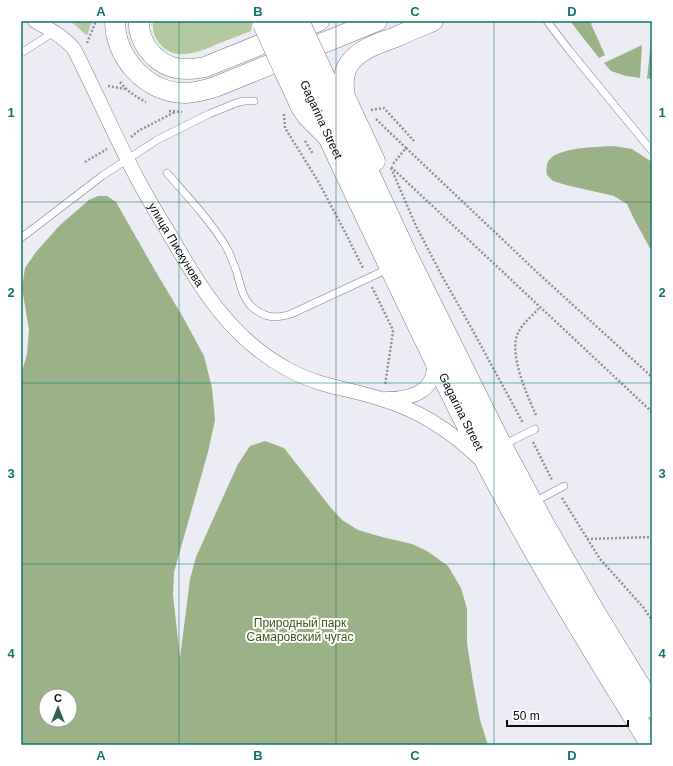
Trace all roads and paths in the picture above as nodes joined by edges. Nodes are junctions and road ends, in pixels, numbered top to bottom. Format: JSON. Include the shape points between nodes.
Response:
{"nodes":[{"id":1,"x":35,"y":21,"type":"edge"},
{"id":2,"x":96,"y":21,"type":"edge"},
{"id":3,"x":115,"y":21,"type":"edge"},
{"id":4,"x":139,"y":21,"type":"edge"},
{"id":5,"x":377,"y":21,"type":"edge"},
{"id":6,"x":433,"y":21,"type":"edge"},
{"id":7,"x":547,"y":21,"type":"edge"},
{"id":8,"x":267,"y":22,"type":"edge"},
{"id":9,"x":310,"y":22,"type":"edge"},
{"id":10,"x":54,"y":32,"type":"junction"},
{"id":11,"x":86,"y":44,"type":"dead end"},
{"id":12,"x":21,"y":53,"type":"edge"},
{"id":13,"x":304,"y":59,"type":"junction"},
{"id":14,"x":106,"y":86,"type":"dead end"},
{"id":15,"x":125,"y":89,"type":"dead end"},
{"id":16,"x":254,"y":102,"type":"dead end"},
{"id":17,"x":284,"y":109,"type":"dead end"},
{"id":18,"x":175,"y":112,"type":"dead end"},
{"id":19,"x":302,"y":136,"type":"dead end"},
{"id":20,"x":128,"y":139,"type":"dead end"},
{"id":21,"x":414,"y":141,"type":"dead end"},
{"id":22,"x":406,"y":148,"type":"junction"},
{"id":23,"x":652,"y":151,"type":"edge"},
{"id":24,"x":313,"y":154,"type":"dead end"},
{"id":25,"x":128,"y":160,"type":"junction"},
{"id":26,"x":390,"y":166,"type":"junction"},
{"id":27,"x":167,"y":173,"type":"dead end"},
{"id":28,"x":21,"y":238,"type":"edge"},
{"id":29,"x":399,"y":263,"type":"junction"},
{"id":30,"x":368,"y":278,"type":"junction"},
{"id":31,"x":540,"y":307,"type":"junction"},
{"id":32,"x":432,"y":355,"type":"junction"},
{"id":33,"x":652,"y":377,"type":"edge"},
{"id":34,"x":383,"y":392,"type":"junction"},
{"id":35,"x":652,"y":412,"type":"edge"},
{"id":36,"x":536,"y":415,"type":"dead end"},
{"id":37,"x":531,"y":431,"type":"junction"},
{"id":38,"x":501,"y":446,"type":"junction"},
{"id":39,"x":490,"y":468,"type":"junction"},
{"id":40,"x":564,"y":486,"type":"dead end"},
{"id":41,"x":557,"y":490,"type":"junction"},
{"id":42,"x":532,"y":503,"type":"junction"},
{"id":43,"x":652,"y":537,"type":"edge"},
{"id":44,"x":587,"y":539,"type":"junction"},
{"id":45,"x":652,"y":620,"type":"edge"},
{"id":46,"x":652,"y":707,"type":"edge"},
{"id":47,"x":652,"y":745,"type":"edge"}],
"edges":[{"from":1,"to":10,"type":"street","name":"улица Пискунова"},
{"from":2,"to":11,"type":"path"},
{"from":3,"to":13,"type":"main road","via":[[121,50],[128,62],[146,80],[171,92],[198,92]]},
{"from":4,"to":9,"type":"main road","via":[[143,42],[150,52],[164,64],[182,70],[205,67]]},
{"from":5,"to":13,"type":"main road"},
{"from":6,"to":29,"type":"main road","via":[[362,52],[349,64],[343,81],[345,97],[396,208]]},
{"from":7,"to":23,"type":"lane"},
{"from":8,"to":13,"type":"main road","bridge":true},
{"from":9,"to":13,"type":"main road","bridge":true},
{"from":10,"to":12,"type":"lane"},
{"from":10,"to":25,"type":"street","name":"улица Пискунова","via":[[74,49]]},
{"from":13,"to":29,"type":"main road","name":"Gagarina Street"},
{"from":13,"to":29,"type":"main road","name":"Gagarina Street","via":[[329,138]]},
{"from":14,"to":15,"type":"path"},
{"from":16,"to":25,"type":"lane","via":[[236,103],[210,114],[157,140]]},
{"from":17,"to":30,"type":"path","via":[[285,128],[318,181]]},
{"from":18,"to":20,"type":"path"},
{"from":19,"to":24,"type":"path"},
{"from":21,"to":22,"type":"path","via":[[384,108],[367,111]]},
{"from":22,"to":26,"type":"path"},
{"from":22,"to":33,"type":"path"},
{"from":25,"to":28,"type":"lane","via":[[102,176]]},
{"from":25,"to":34,"type":"street","name":"улица Пискунова","via":[[202,288],[222,315],[252,346],[274,362],[311,380],[331,387]]},
{"from":26,"to":31,"type":"path"},
{"from":26,"to":37,"type":"path","via":[[416,226],[439,270]]},
{"from":27,"to":30,"type":"lane","via":[[215,230],[231,257],[244,296],[250,306],[259,312],[269,317],[280,318]]},
{"from":29,"to":30,"type":"lane"},
{"from":29,"to":32,"type":"main road","name":"Gagarina Street"},
{"from":29,"to":38,"type":"main road","name":"Gagarina Street"},
{"from":30,"to":34,"type":"path","via":[[393,332]]},
{"from":31,"to":35,"type":"path"},
{"from":31,"to":36,"type":"path","via":[[518,332],[516,340],[519,370]]},
{"from":32,"to":34,"type":"street","name":"улица Пискунова","via":[[434,372],[432,380],[423,391],[414,396],[392,399]]},
{"from":32,"to":39,"type":"main road","name":"Gagarina Street"},
{"from":34,"to":39,"type":"street","name":"улица Пискунова","via":[[444,428]]},
{"from":37,"to":38,"type":"lane"},
{"from":37,"to":41,"type":"path"},
{"from":38,"to":42,"type":"main road","name":"Gagarina Street"},
{"from":39,"to":47,"type":"main road","name":"Gagarina Street","via":[[525,534]]},
{"from":40,"to":41,"type":"lane"},
{"from":41,"to":42,"type":"lane"},
{"from":41,"to":44,"type":"path"},
{"from":42,"to":46,"type":"main road","name":"Gagarina Street","via":[[584,596]]},
{"from":43,"to":44,"type":"path"},
{"from":44,"to":45,"type":"path","via":[[600,559]]}]}
